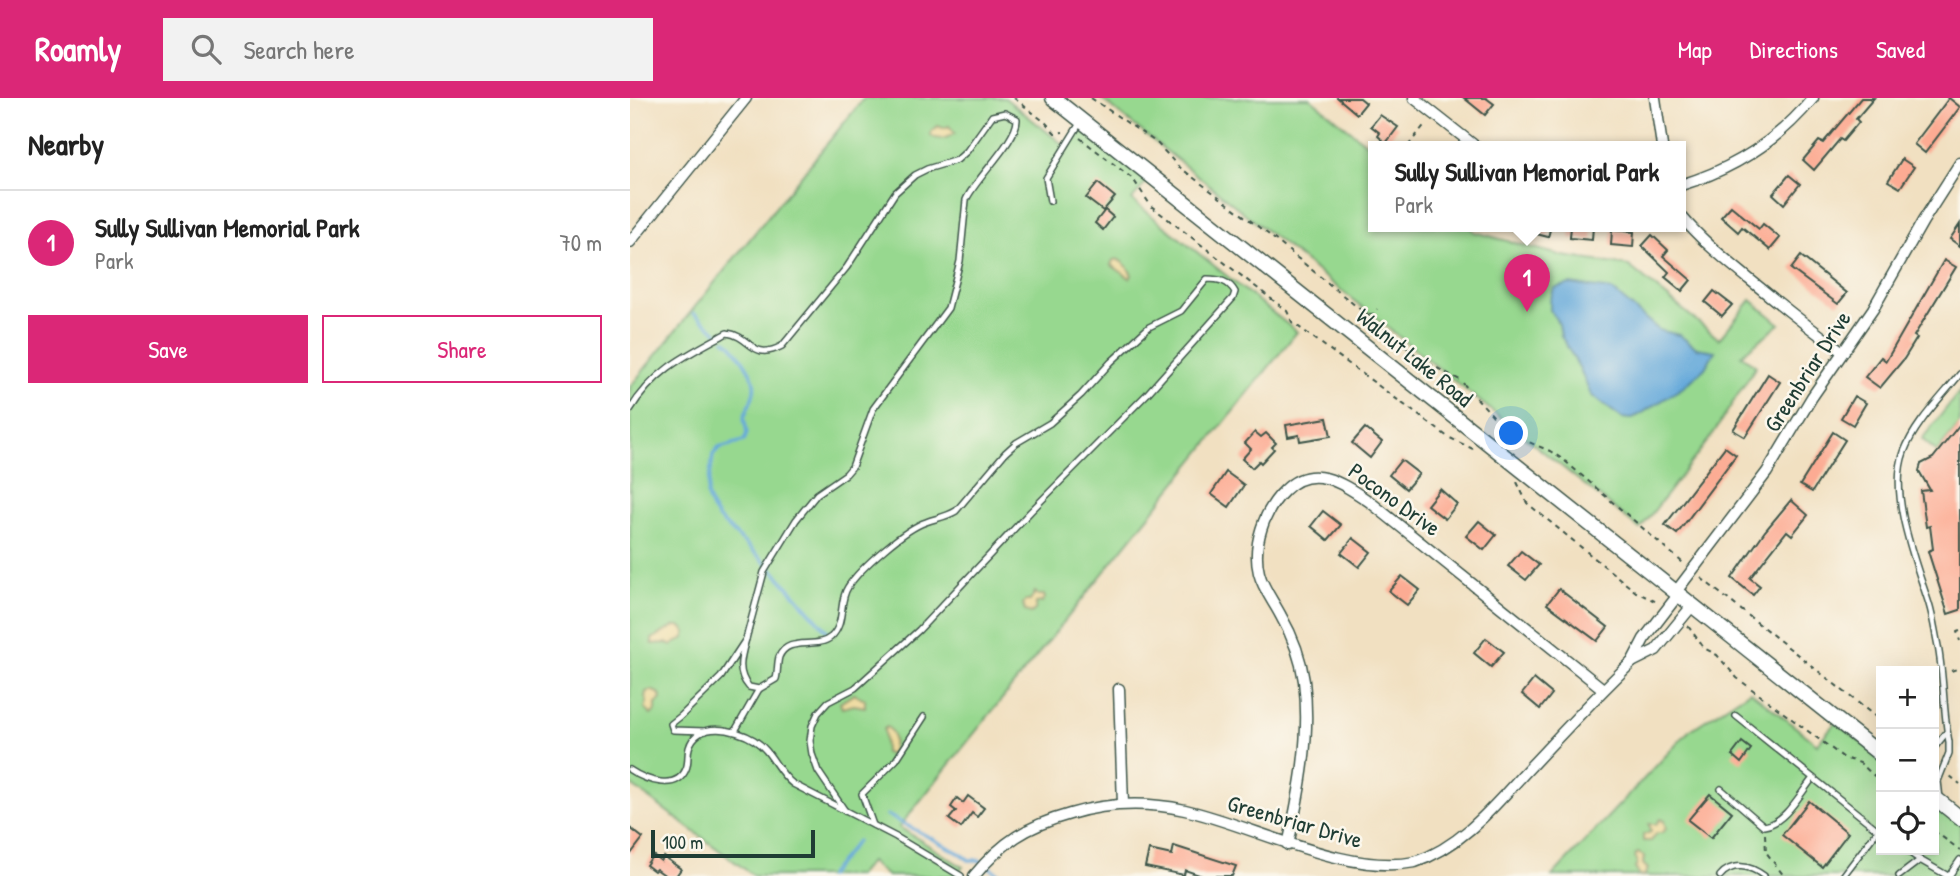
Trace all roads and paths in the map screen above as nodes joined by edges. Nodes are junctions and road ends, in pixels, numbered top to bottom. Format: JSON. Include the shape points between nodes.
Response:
{"nodes":[{"id":1,"x":746,"y":98,"type":"edge"},
{"id":2,"x":1014,"y":98,"type":"edge"},
{"id":3,"x":1053,"y":98,"type":"edge"},
{"id":4,"x":1091,"y":98,"type":"edge"},
{"id":5,"x":1414,"y":98,"type":"edge"},
{"id":6,"x":1655,"y":98,"type":"edge"},
{"id":7,"x":1813,"y":98,"type":"edge"},
{"id":8,"x":1433,"y":114,"type":"junction"},
{"id":9,"x":1078,"y":127,"type":"junction"},
{"id":10,"x":1412,"y":141,"type":"edge"},
{"id":11,"x":1468,"y":141,"type":"edge"},
{"id":12,"x":1661,"y":141,"type":"edge"},
{"id":13,"x":1960,"y":163,"type":"edge"},
{"id":14,"x":1686,"y":183,"type":"edge"},
{"id":15,"x":1050,"y":201,"type":"dead end"},
{"id":16,"x":1686,"y":222,"type":"edge"},
{"id":17,"x":630,"y":242,"type":"edge"},
{"id":18,"x":1377,"y":309,"type":"dead end"},
{"id":19,"x":1368,"y":315,"type":"junction"},
{"id":20,"x":1843,"y":352,"type":"junction"},
{"id":21,"x":1960,"y":374,"type":"edge"},
{"id":22,"x":630,"y":410,"type":"edge"},
{"id":23,"x":1475,"y":449,"type":"dead end"},
{"id":24,"x":1517,"y":482,"type":"dead end"},
{"id":25,"x":1693,"y":571,"type":"junction"},
{"id":26,"x":1677,"y":594,"type":"junction"},
{"id":27,"x":1692,"y":606,"type":"junction"},
{"id":28,"x":1667,"y":609,"type":"junction"},
{"id":29,"x":1681,"y":620,"type":"junction"},
{"id":30,"x":1960,"y":631,"type":"edge"},
{"id":31,"x":746,"y":639,"type":"junction"},
{"id":32,"x":1960,"y":641,"type":"edge"},
{"id":33,"x":1632,"y":662,"type":"junction"},
{"id":34,"x":1960,"y":668,"type":"edge"},
{"id":35,"x":1943,"y":673,"type":"junction"},
{"id":36,"x":759,"y":689,"type":"junction"},
{"id":37,"x":1119,"y":689,"type":"dead end"},
{"id":38,"x":1603,"y":689,"type":"junction"},
{"id":39,"x":1736,"y":716,"type":"dead end"},
{"id":40,"x":925,"y":717,"type":"dead end"},
{"id":41,"x":1876,"y":717,"type":"edge"},
{"id":42,"x":705,"y":731,"type":"junction"},
{"id":43,"x":735,"y":731,"type":"junction"},
{"id":44,"x":1947,"y":732,"type":"junction"},
{"id":45,"x":1939,"y":742,"type":"edge"},
{"id":46,"x":1876,"y":751,"type":"edge"},
{"id":47,"x":630,"y":770,"type":"edge"},
{"id":48,"x":1876,"y":777,"type":"edge"},
{"id":49,"x":1813,"y":778,"type":"junction"},
{"id":50,"x":1721,"y":789,"type":"dead end"},
{"id":51,"x":1937,"y":792,"type":"edge"},
{"id":52,"x":1939,"y":801,"type":"edge"},
{"id":53,"x":1123,"y":804,"type":"junction"},
{"id":54,"x":845,"y":811,"type":"junction"},
{"id":55,"x":1960,"y":818,"type":"edge"},
{"id":56,"x":873,"y":825,"type":"junction"},
{"id":57,"x":1764,"y":826,"type":"junction"},
{"id":58,"x":1876,"y":828,"type":"edge"},
{"id":59,"x":1939,"y":835,"type":"edge"},
{"id":60,"x":1876,"y":836,"type":"edge"},
{"id":61,"x":1288,"y":845,"type":"junction"},
{"id":62,"x":1960,"y":850,"type":"edge"},
{"id":63,"x":1913,"y":855,"type":"edge"},
{"id":64,"x":1920,"y":860,"type":"junction"},
{"id":65,"x":1960,"y":860,"type":"edge"},
{"id":66,"x":961,"y":876,"type":"edge"},
{"id":67,"x":974,"y":876,"type":"edge"},
{"id":68,"x":1720,"y":876,"type":"edge"},
{"id":69,"x":1764,"y":876,"type":"edge"},
{"id":70,"x":1784,"y":876,"type":"edge"},
{"id":71,"x":1843,"y":876,"type":"edge"},
{"id":72,"x":1899,"y":876,"type":"edge"},
{"id":73,"x":1948,"y":876,"type":"edge"}],
"edges":[{"from":1,"to":17,"type":"street"},
{"from":2,"to":9,"type":"path","via":[[1055,134]]},
{"from":3,"to":9,"type":"street","name":"Walnut Lake Road"},
{"from":4,"to":19,"type":"path","via":[[1157,143],[1178,166]]},
{"from":5,"to":8,"type":"street"},
{"from":6,"to":12,"type":"street"},
{"from":7,"to":14,"type":"street","via":[[1785,129],[1751,155]]},
{"from":8,"to":10,"type":"path"},
{"from":8,"to":11,"type":"street"},
{"from":9,"to":15,"type":"lane","via":[[1046,178]]},
{"from":9,"to":23,"type":"path","via":[[1133,179],[1151,206],[1287,311],[1292,323],[1448,438]]},
{"from":9,"to":26,"type":"street","name":"Walnut Lake Road"},
{"from":13,"to":20,"type":"street","name":"Greenbriar Drive"},
{"from":16,"to":20,"type":"street","via":[[1719,254]]},
{"from":18,"to":19,"type":"path"},
{"from":19,"to":25,"type":"path","via":[[1422,360],[1460,380],[1511,430],[1564,461]]},
{"from":20,"to":25,"type":"street","name":"Greenbriar Drive","via":[[1767,472]]},
{"from":21,"to":35,"type":"lane","via":[[1921,422],[1900,467],[1901,508],[1930,607]]},
{"from":22,"to":31,"type":"lane","via":[[653,379],[676,360],[727,333],[760,352],[782,346],[848,267],[870,228],[906,182],[927,169],[957,160],[992,116],[999,113],[1017,119],[1018,125],[966,200],[960,261],[948,308],[873,409],[852,467],[817,494],[764,572]]},
{"from":24,"to":28,"type":"path","via":[[1527,503],[1636,592]]},
{"from":25,"to":26,"type":"street","name":"Greenbriar Drive"},
{"from":25,"to":41,"type":"path"},
{"from":26,"to":27,"type":"street","name":"Walnut Lake Road"},
{"from":26,"to":28,"type":"street","name":"Greenbriar Drive"},
{"from":27,"to":29,"type":"street","name":"Greenbriar Drive"},
{"from":27,"to":46,"type":"street","name":"Walnut Lake Road"},
{"from":28,"to":33,"type":"street","name":"Greenbriar Drive"},
{"from":29,"to":33,"type":"street","name":"Greenbriar Drive","via":[[1656,650]]},
{"from":29,"to":48,"type":"path","via":[[1737,678]]},
{"from":30,"to":32,"type":"path"},
{"from":31,"to":36,"type":"lane","via":[[740,672],[749,687]]},
{"from":31,"to":42,"type":"lane","via":[[721,677],[671,724],[673,730]]},
{"from":33,"to":38,"type":"street","name":"Greenbriar Drive"},
{"from":34,"to":35,"type":"path"},
{"from":35,"to":44,"type":"lane"},
{"from":36,"to":43,"type":"lane"},
{"from":36,"to":54,"type":"lane","via":[[776,678],[785,648],[830,638],[841,620],[842,598],[851,582],[899,536],[956,511],[1005,453],[1081,396],[1150,327],[1181,311],[1207,279],[1225,281],[1233,288],[1233,298],[1147,394],[919,630],[855,688],[828,702],[818,713],[811,733],[812,754]]},
{"from":37,"to":53,"type":"street"},
{"from":38,"to":61,"type":"street","name":"Greenbriar Drive","via":[[1475,825],[1441,851],[1384,867]]},
{"from":38,"to":61,"type":"street","name":"Pocono Drive","via":[[1370,502],[1326,476],[1294,482],[1270,509],[1257,546],[1259,572],[1295,645],[1304,679],[1304,760]]},
{"from":39,"to":49,"type":"lane"},
{"from":40,"to":56,"type":"lane","via":[[895,760],[862,794]]},
{"from":42,"to":43,"type":"lane"},
{"from":42,"to":47,"type":"lane","via":[[689,747],[686,772],[679,780],[649,780]]},
{"from":43,"to":54,"type":"lane","via":[[768,752],[786,779]]},
{"from":44,"to":45,"type":"lane"},
{"from":44,"to":51,"type":"lane","via":[[1949,753]]},
{"from":49,"to":57,"type":"lane","via":[[1780,819]]},
{"from":49,"to":58,"type":"lane"},
{"from":50,"to":57,"type":"lane"},
{"from":52,"to":55,"type":"street"},
{"from":53,"to":61,"type":"street","name":"Greenbriar Drive","via":[[1185,810]]},
{"from":53,"to":67,"type":"street","name":"Greenbriar Drive","via":[[1094,807],[1031,827],[1009,840]]},
{"from":54,"to":56,"type":"lane"},
{"from":56,"to":66,"type":"lane"},
{"from":57,"to":70,"type":"path","via":[[1766,852]]},
{"from":59,"to":62,"type":"path"},
{"from":60,"to":71,"type":"lane"},
{"from":63,"to":64,"type":"lane"},
{"from":64,"to":72,"type":"lane"},
{"from":64,"to":73,"type":"lane"},
{"from":65,"to":73,"type":"lane"},
{"from":68,"to":69,"type":"lane","via":[[1727,868],[1741,865]]}]}
